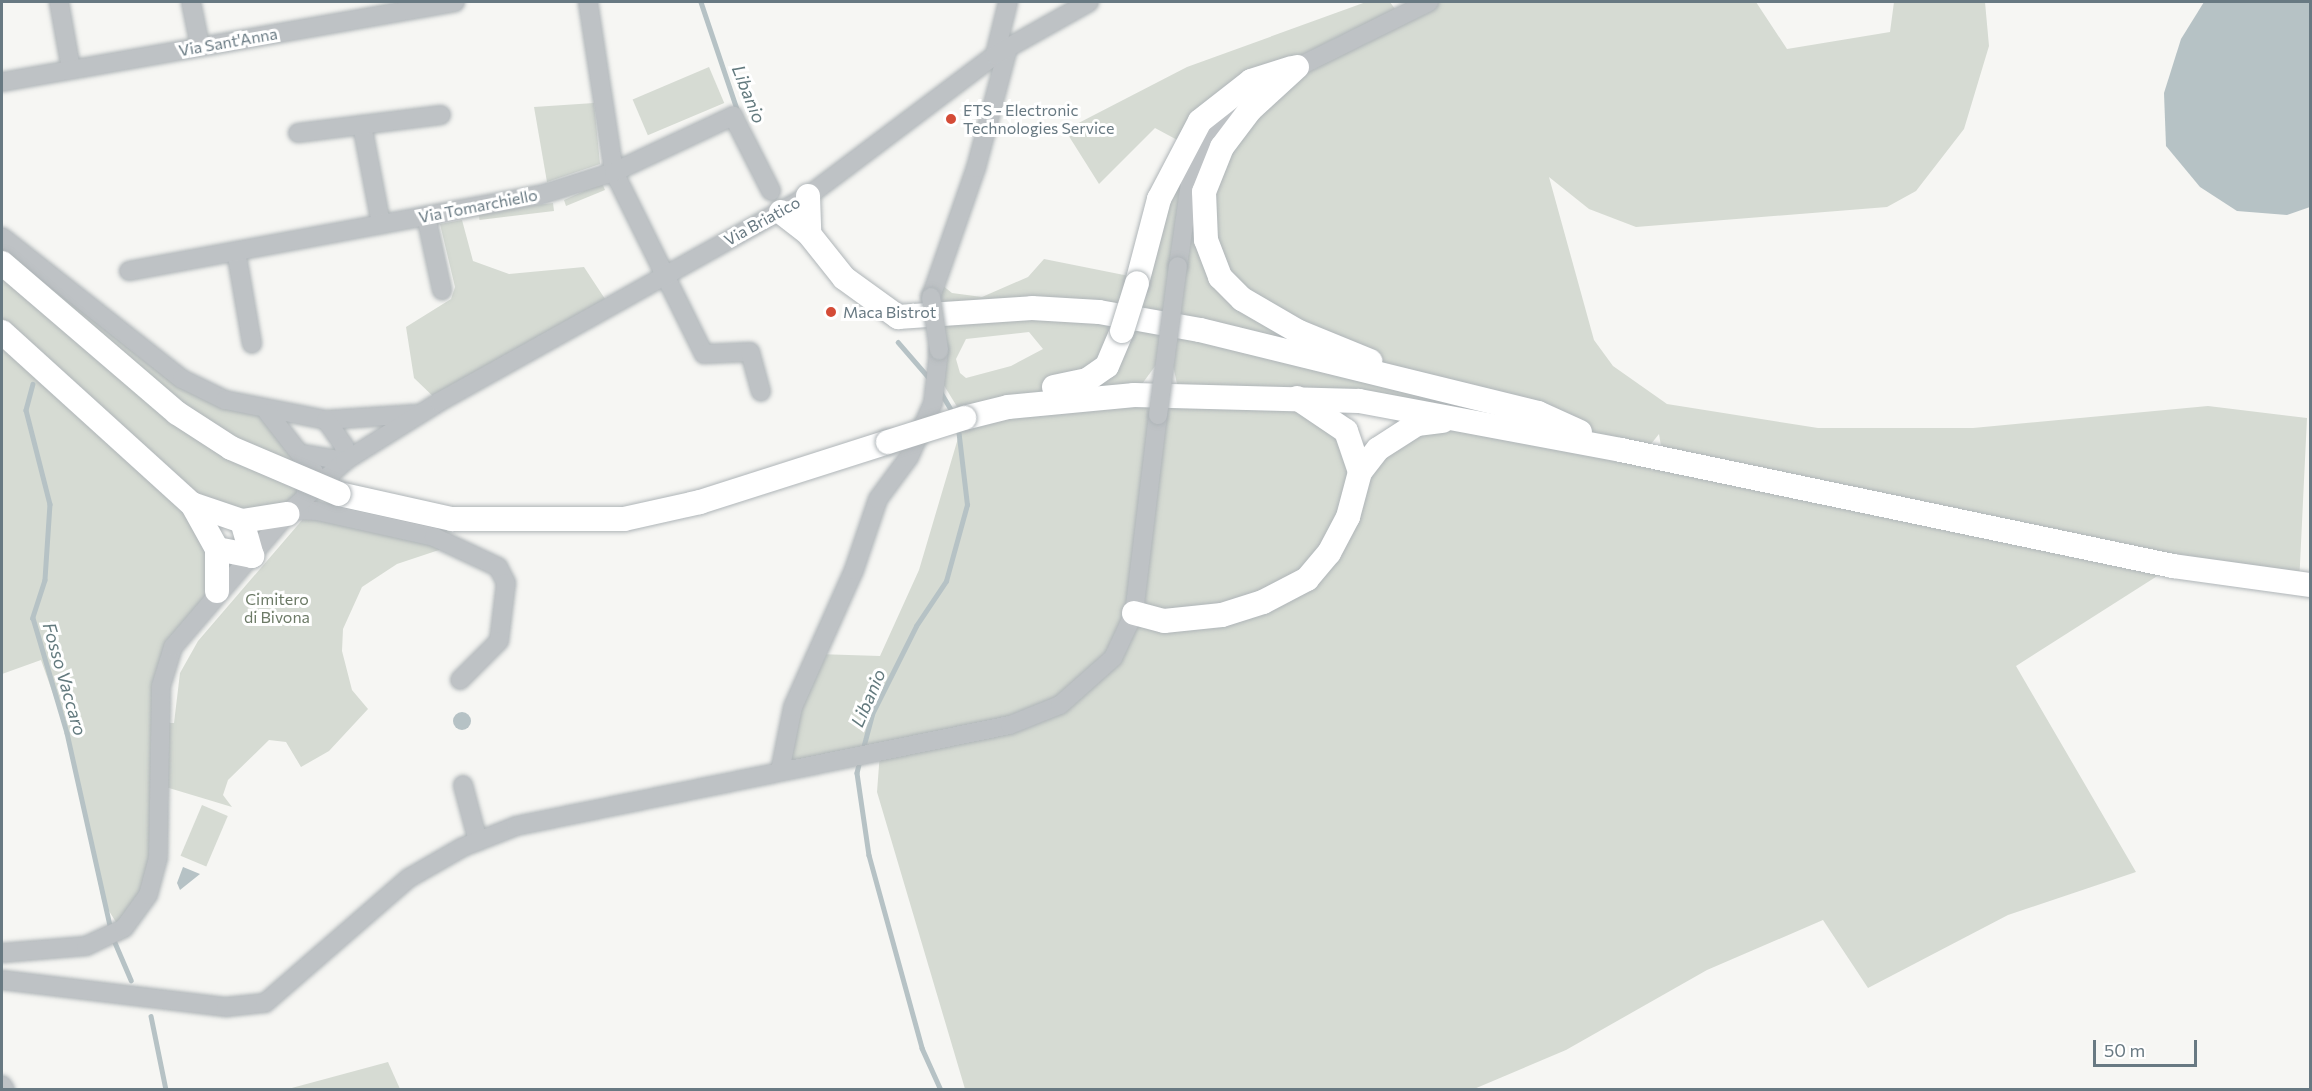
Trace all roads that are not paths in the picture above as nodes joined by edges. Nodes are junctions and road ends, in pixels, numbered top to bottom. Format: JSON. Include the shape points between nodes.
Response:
{"nodes":[{"id":1,"x":59,"y":2,"type":"edge"},
{"id":2,"x":191,"y":2,"type":"edge"},
{"id":3,"x":455,"y":2,"type":"edge"},
{"id":4,"x":588,"y":2,"type":"edge"},
{"id":5,"x":1008,"y":2,"type":"edge"},
{"id":6,"x":1089,"y":2,"type":"edge"},
{"id":7,"x":1430,"y":2,"type":"edge"},
{"id":8,"x":200,"y":46,"type":"junction"},
{"id":9,"x":1001,"y":51,"type":"junction"},
{"id":10,"x":1297,"y":67,"type":"junction"},
{"id":11,"x":71,"y":69,"type":"junction"},
{"id":12,"x":2,"y":82,"type":"edge"},
{"id":13,"x":441,"y":115,"type":"dead end"},
{"id":14,"x":362,"y":125,"type":"junction"},
{"id":15,"x":298,"y":133,"type":"dead end"},
{"id":16,"x":614,"y":172,"type":"junction"},
{"id":17,"x":771,"y":190,"type":"dead end"},
{"id":18,"x":808,"y":196,"type":"junction"},
{"id":19,"x":781,"y":212,"type":"junction"},
{"id":20,"x":426,"y":216,"type":"junction"},
{"id":21,"x":381,"y":224,"type":"junction"},
{"id":22,"x":809,"y":234,"type":"junction"},
{"id":23,"x":2,"y":237,"type":"edge"},
{"id":24,"x":236,"y":251,"type":"junction"},
{"id":25,"x":2,"y":263,"type":"edge"},
{"id":26,"x":129,"y":271,"type":"dead end"},
{"id":27,"x":661,"y":276,"type":"junction"},
{"id":28,"x":442,"y":290,"type":"dead end"},
{"id":29,"x":2,"y":332,"type":"edge"},
{"id":30,"x":252,"y":344,"type":"dead end"},
{"id":31,"x":1432,"y":388,"type":"junction"},
{"id":32,"x":761,"y":392,"type":"dead end"},
{"id":33,"x":1292,"y":396,"type":"junction"},
{"id":34,"x":1008,"y":407,"type":"junction"},
{"id":35,"x":268,"y":412,"type":"junction"},
{"id":36,"x":418,"y":414,"type":"junction"},
{"id":37,"x":1464,"y":418,"type":"junction"},
{"id":38,"x":326,"y":420,"type":"junction"},
{"id":39,"x":1621,"y":450,"type":"junction"},
{"id":40,"x":304,"y":454,"type":"junction"},
{"id":41,"x":345,"y":460,"type":"junction"},
{"id":42,"x":1360,"y":472,"type":"junction"},
{"id":43,"x":304,"y":498,"type":"junction"},
{"id":44,"x":192,"y":504,"type":"junction"},
{"id":45,"x":289,"y":512,"type":"junction"},
{"id":46,"x":242,"y":521,"type":"junction"},
{"id":47,"x":217,"y":549,"type":"junction"},
{"id":48,"x":252,"y":556,"type":"junction"},
{"id":49,"x":2310,"y":585,"type":"edge"},
{"id":50,"x":217,"y":591,"type":"junction"},
{"id":51,"x":1134,"y":613,"type":"junction"},
{"id":52,"x":460,"y":680,"type":"dead end"},
{"id":53,"x":780,"y":771,"type":"junction"},
{"id":54,"x":463,"y":785,"type":"dead end"},
{"id":55,"x":478,"y":841,"type":"junction"},
{"id":56,"x":2,"y":953,"type":"edge"},
{"id":57,"x":2,"y":980,"type":"edge"},
{"id":58,"x":2,"y":1085,"type":"edge"},
{"id":59,"x":5,"y":1089,"type":"edge"}],
"edges":[{"from":1,"to":11,"type":"street"},
{"from":2,"to":8,"type":"street"},
{"from":3,"to":8,"type":"street","name":"Via Sant'Anna"},
{"from":4,"to":16,"type":"street"},
{"from":5,"to":9,"type":"street"},
{"from":6,"to":9,"type":"street","name":"Via Briatico"},
{"from":7,"to":10,"type":"street"},
{"from":8,"to":11,"type":"street","name":"Via Sant'Anna"},
{"from":9,"to":18,"type":"street","name":"Via Briatico"},
{"from":9,"to":53,"type":"street","bridge":true,"via":[[979,158],[931,297],[939,350],[934,396],[909,457],[878,499],[854,570],[794,707]]},
{"from":10,"to":31,"type":"main road","via":[[1240,122],[1210,171],[1202,213],[1220,277],[1260,312]]},
{"from":10,"to":34,"type":"main road","bridge":true,"via":[[1251,81],[1200,121],[1159,199],[1137,284],[1107,366],[1087,380],[1024,394]]},
{"from":10,"to":51,"type":"street","bridge":true,"via":[[1237,106],[1204,145],[1183,214]]},
{"from":11,"to":12,"type":"street","name":"Via Sant'Anna"},
{"from":13,"to":14,"type":"street"},
{"from":14,"to":15,"type":"street"},
{"from":14,"to":21,"type":"street"},
{"from":16,"to":17,"type":"street","name":"Via Tomarchiello","via":[[733,116]]},
{"from":16,"to":20,"type":"street","name":"Via Tomarchiello","via":[[540,195]]},
{"from":16,"to":27,"type":"street"},
{"from":18,"to":19,"type":"street","name":"Via Briatico"},
{"from":18,"to":22,"type":"main road"},
{"from":19,"to":22,"type":"main road"},
{"from":19,"to":27,"type":"street","name":"Via Briatico"},
{"from":20,"to":21,"type":"street","name":"Via Tomarchiello"},
{"from":20,"to":28,"type":"street"},
{"from":21,"to":24,"type":"street","name":"Via Tomarchiello"},
{"from":22,"to":31,"type":"main road","via":[[843,278],[898,317],[1032,308],[1099,312],[1200,330]]},
{"from":23,"to":35,"type":"street","via":[[182,379]]},
{"from":24,"to":26,"type":"street","name":"Via Tomarchiello"},
{"from":24,"to":30,"type":"street"},
{"from":25,"to":34,"type":"main road","bridge":true,"via":[[177,413],[231,448],[339,494],[452,519],[544,523],[624,519],[700,502]]},
{"from":27,"to":32,"type":"street","via":[[704,354],[750,352]]},
{"from":27,"to":36,"type":"street","name":"Via Briatico"},
{"from":29,"to":44,"type":"main road"},
{"from":31,"to":39,"type":"main road","via":[[1538,413]]},
{"from":33,"to":34,"type":"main road","via":[[1134,395]]},
{"from":33,"to":37,"type":"main road"},
{"from":33,"to":42,"type":"main road","via":[[1346,431]]},
{"from":35,"to":38,"type":"street"},
{"from":35,"to":40,"type":"street"},
{"from":36,"to":38,"type":"street"},
{"from":36,"to":41,"type":"street","name":"Via Briatico"},
{"from":37,"to":39,"type":"main road"},
{"from":37,"to":42,"type":"main road","via":[[1417,424],[1395,434]]},
{"from":38,"to":41,"type":"street","via":[[344,446]]},
{"from":39,"to":49,"type":"main road","via":[[2173,566]]},
{"from":40,"to":41,"type":"street"},
{"from":40,"to":43,"type":"street","via":[[314,472]]},
{"from":41,"to":43,"type":"street","name":"Via Briatico"},
{"from":42,"to":51,"type":"main road","via":[[1348,518],[1329,553],[1307,579],[1263,602],[1222,615],[1164,621]]},
{"from":43,"to":45,"type":"street","name":"Via Briatico"},
{"from":44,"to":46,"type":"main road"},
{"from":44,"to":47,"type":"main road"},
{"from":45,"to":46,"type":"main road"},
{"from":45,"to":48,"type":"street","name":"Via Briatico"},
{"from":45,"to":52,"type":"street","via":[[317,511],[434,537],[498,567],[506,583],[499,641]]},
{"from":46,"to":48,"type":"main road"},
{"from":47,"to":48,"type":"main road"},
{"from":47,"to":50,"type":"main road"},
{"from":48,"to":50,"type":"street","name":"Via Briatico"},
{"from":50,"to":56,"type":"street","name":"Via Briatico","via":[[173,647],[160,686],[158,858],[148,895],[121,930],[86,946]]},
{"from":51,"to":53,"type":"street","via":[[1113,658],[1060,705],[1010,725]]},
{"from":53,"to":55,"type":"street","via":[[516,826]]},
{"from":54,"to":55,"type":"street"},
{"from":55,"to":57,"type":"street","via":[[409,878],[265,1003],[226,1007]]},
{"from":58,"to":59,"type":"street"}]}
